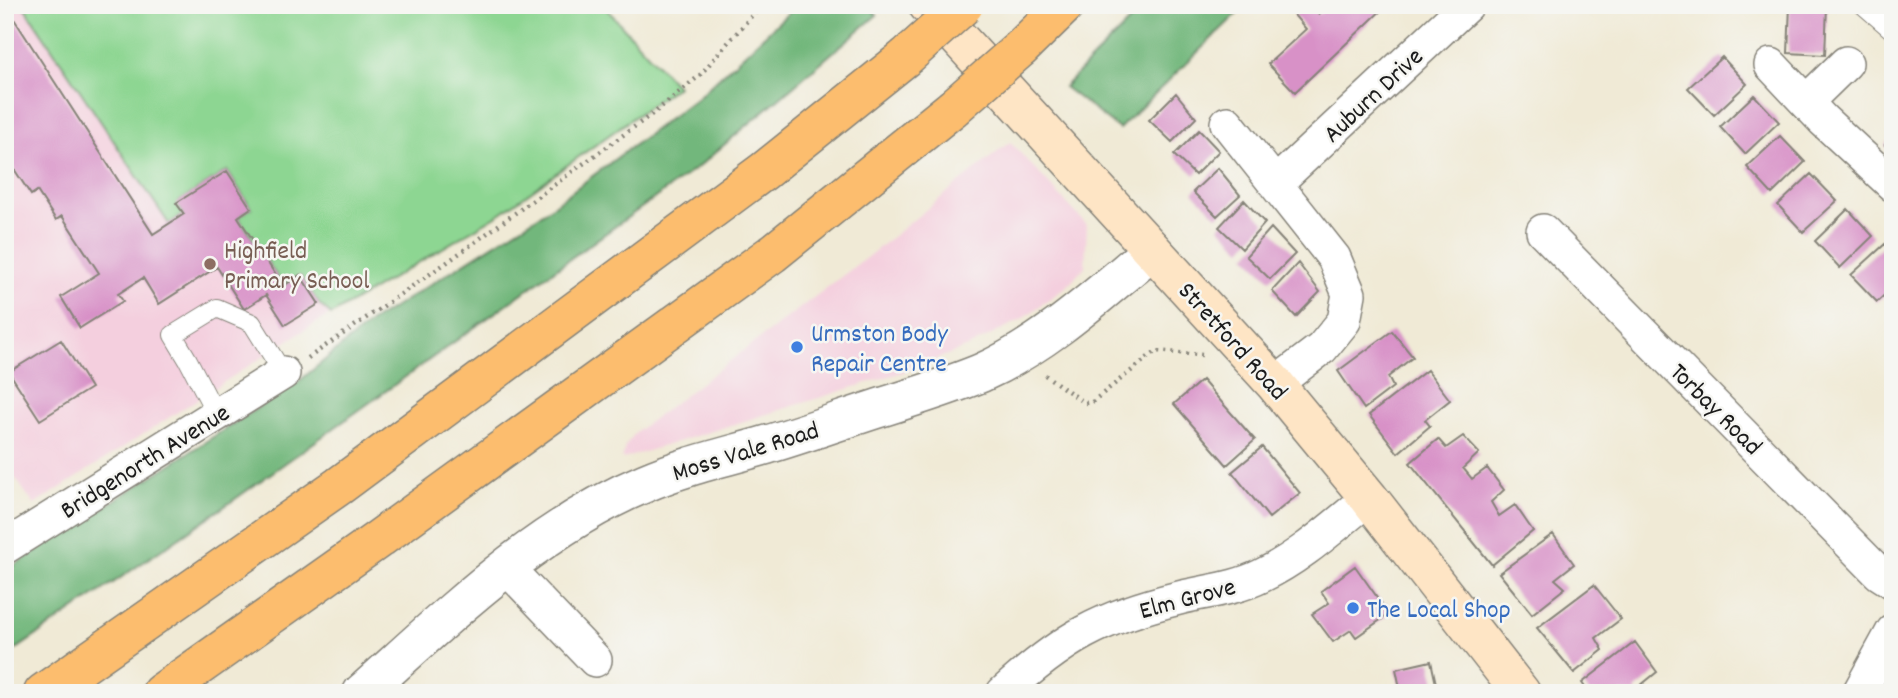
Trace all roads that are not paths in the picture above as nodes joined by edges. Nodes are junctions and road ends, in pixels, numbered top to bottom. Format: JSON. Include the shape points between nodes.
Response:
{"nodes":[{"id":1,"x":928,"y":5,"type":"edge"},
{"id":2,"x":964,"y":5,"type":"edge"},
{"id":3,"x":1065,"y":5,"type":"edge"},
{"id":4,"x":1467,"y":5,"type":"edge"},
{"id":5,"x":1863,"y":5,"type":"edge"},
{"id":6,"x":1893,"y":32,"type":"edge"},
{"id":7,"x":1846,"y":63,"type":"dead end"},
{"id":8,"x":1771,"y":65,"type":"dead end"},
{"id":9,"x":1805,"y":102,"type":"junction"},
{"id":10,"x":1227,"y":123,"type":"dead end"},
{"id":11,"x":1276,"y":183,"type":"junction"},
{"id":12,"x":1893,"y":186,"type":"edge"},
{"id":13,"x":1543,"y":231,"type":"dead end"},
{"id":14,"x":1152,"y":250,"type":"junction"},
{"id":15,"x":283,"y":373,"type":"joint"},
{"id":16,"x":1275,"y":384,"type":"junction"},
{"id":17,"x":217,"y":416,"type":"junction"},
{"id":18,"x":1368,"y":498,"type":"junction"},
{"id":19,"x":5,"y":547,"type":"edge"},
{"id":20,"x":506,"y":567,"type":"junction"},
{"id":21,"x":1893,"y":583,"type":"edge"},
{"id":22,"x":1893,"y":631,"type":"edge"},
{"id":23,"x":595,"y":660,"type":"dead end"},
{"id":24,"x":44,"y":692,"type":"edge"},
{"id":25,"x":161,"y":693,"type":"edge"},
{"id":26,"x":362,"y":693,"type":"edge"},
{"id":27,"x":1003,"y":693,"type":"edge"},
{"id":28,"x":1521,"y":693,"type":"edge"},
{"id":29,"x":1858,"y":693,"type":"edge"}],
"edges":[{"from":1,"to":14,"type":"main road","name":"Stretford Road"},
{"from":2,"to":24,"type":"highway","bridge":true,"via":[[764,171],[362,469]]},
{"from":3,"to":25,"type":"highway","bridge":true,"via":[[953,108],[772,254]]},
{"from":4,"to":11,"type":"street","name":"Auburn Drive"},
{"from":5,"to":6,"type":"lane"},
{"from":7,"to":9,"type":"street"},
{"from":8,"to":9,"type":"street"},
{"from":9,"to":12,"type":"street"},
{"from":10,"to":11,"type":"street"},
{"from":11,"to":16,"type":"street","via":[[1334,258],[1349,294],[1344,321],[1322,348]]},
{"from":13,"to":21,"type":"street","name":"Torbay Road"},
{"from":14,"to":16,"type":"main road","name":"Stretford Road"},
{"from":14,"to":20,"type":"street","name":"Moss Vale Road","via":[[1062,325],[980,373],[644,483],[568,525]]},
{"from":15,"to":17,"type":"street","name":"Bridgenorth Avenue"},
{"from":15,"to":17,"type":"lane","via":[[252,323],[217,309],[173,335]]},
{"from":16,"to":18,"type":"main road","name":"Stretford Road"},
{"from":17,"to":19,"type":"street","name":"Bridgenorth Avenue"},
{"from":18,"to":27,"type":"street","name":"Elm Grove","via":[[1298,554],[1261,576],[1113,617],[1059,646]]},
{"from":18,"to":28,"type":"main road","name":"Stretford Road"},
{"from":20,"to":23,"type":"street"},
{"from":20,"to":26,"type":"street","name":"Moss Vale Road"},
{"from":22,"to":29,"type":"street"}]}
